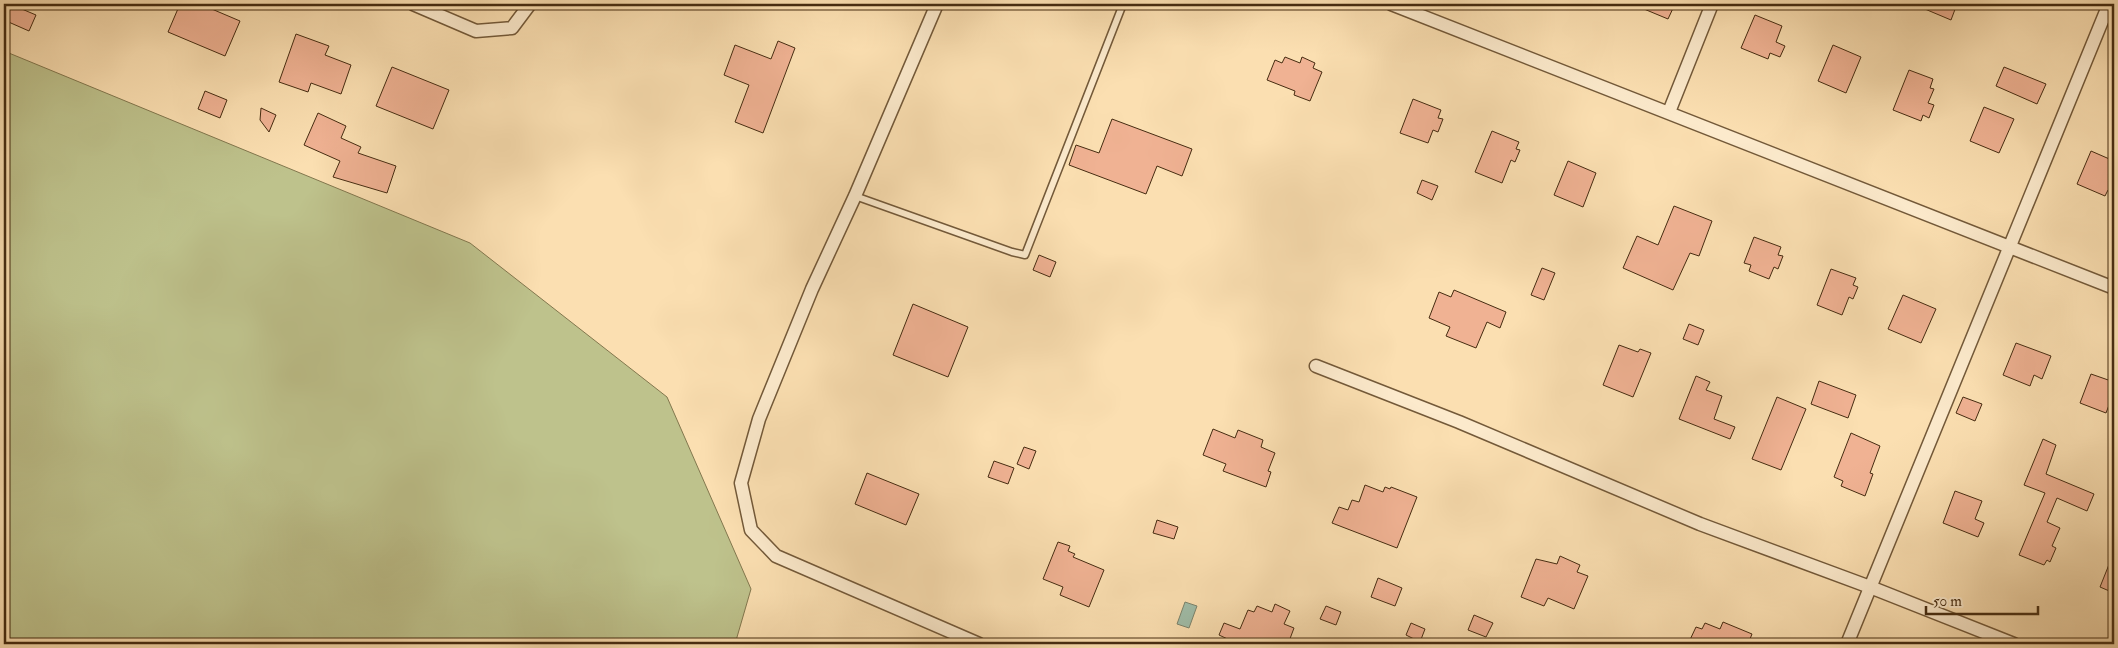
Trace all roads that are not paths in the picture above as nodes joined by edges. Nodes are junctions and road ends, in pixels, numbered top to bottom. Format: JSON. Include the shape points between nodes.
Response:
{"nodes":[{"id":1,"x":413,"y":4,"type":"edge"},
{"id":2,"x":530,"y":4,"type":"edge"},
{"id":3,"x":937,"y":4,"type":"edge"},
{"id":4,"x":1123,"y":4,"type":"edge"},
{"id":5,"x":1391,"y":4,"type":"edge"},
{"id":6,"x":1712,"y":4,"type":"edge"},
{"id":7,"x":2109,"y":4,"type":"edge"},
{"id":8,"x":1669,"y":112,"type":"junction"},
{"id":9,"x":855,"y":196,"type":"junction"},
{"id":10,"x":2011,"y":247,"type":"junction"},
{"id":11,"x":2114,"y":288,"type":"edge"},
{"id":12,"x":1316,"y":366,"type":"dead end"},
{"id":13,"x":1870,"y":587,"type":"junction"},
{"id":14,"x":979,"y":644,"type":"edge"},
{"id":15,"x":1847,"y":644,"type":"edge"},
{"id":16,"x":2014,"y":644,"type":"edge"}],
"edges":[{"from":1,"to":2,"type":"street","via":[[476,31],[512,28]]},
{"from":3,"to":9,"type":"street"},
{"from":4,"to":9,"type":"lane","via":[[1025,255]]},
{"from":5,"to":8,"type":"street"},
{"from":6,"to":8,"type":"street"},
{"from":7,"to":10,"type":"street"},
{"from":8,"to":10,"type":"street"},
{"from":9,"to":14,"type":"street","via":[[812,289],[759,419],[741,483],[751,530],[776,556]]},
{"from":10,"to":11,"type":"street"},
{"from":10,"to":13,"type":"street"},
{"from":12,"to":13,"type":"street","via":[[1459,422],[1700,524]]},
{"from":13,"to":15,"type":"street"},
{"from":13,"to":16,"type":"street"}]}
